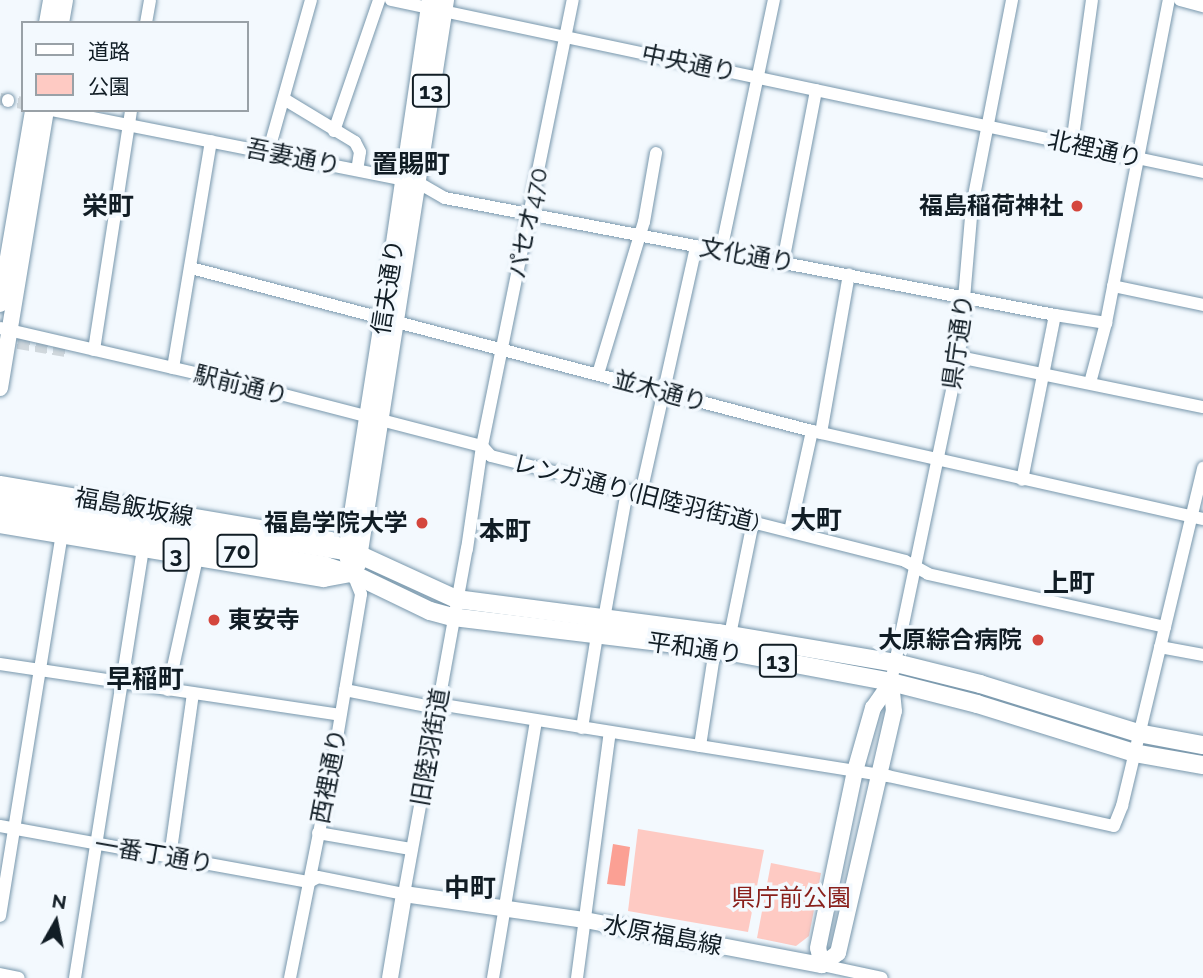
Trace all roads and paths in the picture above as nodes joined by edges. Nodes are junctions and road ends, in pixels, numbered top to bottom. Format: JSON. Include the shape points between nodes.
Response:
{"nodes":[{"id":1,"x":51,"y":0,"type":"edge"},
{"id":2,"x":65,"y":0,"type":"edge"},
{"id":3,"x":150,"y":0,"type":"edge"},
{"id":4,"x":311,"y":0,"type":"edge"},
{"id":5,"x":379,"y":0,"type":"edge"},
{"id":6,"x":391,"y":0,"type":"edge"},
{"id":7,"x":573,"y":0,"type":"edge"},
{"id":8,"x":774,"y":0,"type":"edge"},
{"id":9,"x":1012,"y":0,"type":"edge"},
{"id":10,"x":1092,"y":0,"type":"edge"},
{"id":11,"x":1169,"y":0,"type":"edge"},
{"id":12,"x":1180,"y":0,"type":"edge"},
{"id":13,"x":437,"y":5,"type":"edge"},
{"id":14,"x":1203,"y":6,"type":"edge"},
{"id":15,"x":47,"y":21,"type":"edge"},
{"id":16,"x":61,"y":21,"type":"edge"},
{"id":17,"x":146,"y":21,"type":"edge"},
{"id":18,"x":566,"y":36,"type":"junction"},
{"id":19,"x":757,"y":78,"type":"junction"},
{"id":20,"x":816,"y":90,"type":"junction"},
{"id":21,"x":284,"y":99,"type":"junction"},
{"id":22,"x":33,"y":112,"type":"edge"},
{"id":23,"x":47,"y":112,"type":"edge"},
{"id":24,"x":62,"y":112,"type":"edge"},
{"id":25,"x":131,"y":112,"type":"edge"},
{"id":26,"x":129,"y":125,"type":"junction"},
{"id":27,"x":988,"y":125,"type":"junction"},
{"id":28,"x":334,"y":131,"type":"junction"},
{"id":29,"x":211,"y":141,"type":"junction"},
{"id":30,"x":1072,"y":144,"type":"junction"},
{"id":31,"x":268,"y":153,"type":"junction"},
{"id":32,"x":656,"y":153,"type":"dead end"},
{"id":33,"x":1137,"y":157,"type":"junction"},
{"id":34,"x":357,"y":170,"type":"junction"},
{"id":35,"x":1203,"y":172,"type":"edge"},
{"id":36,"x":411,"y":181,"type":"junction"},
{"id":37,"x":530,"y":215,"type":"junction"},
{"id":38,"x":640,"y":236,"type":"junction"},
{"id":39,"x":696,"y":246,"type":"junction"},
{"id":40,"x":721,"y":251,"type":"junction"},
{"id":41,"x":783,"y":262,"type":"junction"},
{"id":42,"x":191,"y":268,"type":"junction"},
{"id":43,"x":849,"y":274,"type":"junction"},
{"id":44,"x":1113,"y":286,"type":"junction"},
{"id":45,"x":964,"y":298,"type":"junction"},
{"id":46,"x":0,"y":304,"type":"edge"},
{"id":47,"x":1203,"y":304,"type":"edge"},
{"id":48,"x":1055,"y":314,"type":"junction"},
{"id":49,"x":389,"y":319,"type":"junction"},
{"id":50,"x":1106,"y":323,"type":"junction"},
{"id":51,"x":5,"y":329,"type":"edge"},
{"id":52,"x":502,"y":349,"type":"junction"},
{"id":53,"x":94,"y":350,"type":"junction"},
{"id":54,"x":959,"y":357,"type":"junction"},
{"id":55,"x":173,"y":368,"type":"junction"},
{"id":56,"x":598,"y":374,"type":"junction"},
{"id":57,"x":1042,"y":374,"type":"junction"},
{"id":58,"x":1090,"y":383,"type":"junction"},
{"id":59,"x":0,"y":388,"type":"edge"},
{"id":60,"x":662,"y":391,"type":"junction"},
{"id":61,"x":1203,"y":407,"type":"edge"},
{"id":62,"x":374,"y":419,"type":"junction"},
{"id":63,"x":817,"y":432,"type":"junction"},
{"id":64,"x":482,"y":446,"type":"junction"},
{"id":65,"x":938,"y":460,"type":"junction"},
{"id":66,"x":1203,"y":468,"type":"edge"},
{"id":67,"x":1021,"y":480,"type":"junction"},
{"id":68,"x":0,"y":484,"type":"edge"},
{"id":69,"x":634,"y":492,"type":"junction"},
{"id":70,"x":0,"y":498,"type":"edge"},
{"id":71,"x":0,"y":512,"type":"edge"},
{"id":72,"x":1198,"y":518,"type":"edge"},
{"id":73,"x":753,"y":522,"type":"junction"},
{"id":74,"x":0,"y":525,"type":"edge"},
{"id":75,"x":120,"y":525,"type":"junction"},
{"id":76,"x":790,"y":531,"type":"junction"},
{"id":77,"x":62,"y":535,"type":"junction"},
{"id":78,"x":143,"y":549,"type":"junction"},
{"id":79,"x":354,"y":554,"type":"junction"},
{"id":80,"x":197,"y":558,"type":"junction"},
{"id":81,"x":914,"y":566,"type":"junction"},
{"id":82,"x":352,"y":574,"type":"junction"},
{"id":83,"x":454,"y":608,"type":"junction"},
{"id":84,"x":600,"y":627,"type":"junction"},
{"id":85,"x":1165,"y":627,"type":"junction"},
{"id":86,"x":730,"y":635,"type":"junction"},
{"id":87,"x":1160,"y":647,"type":"junction"},
{"id":88,"x":715,"y":649,"type":"junction"},
{"id":89,"x":1203,"y":655,"type":"edge"},
{"id":90,"x":896,"y":663,"type":"junction"},
{"id":91,"x":0,"y":664,"type":"edge"},
{"id":92,"x":40,"y":671,"type":"junction"},
{"id":93,"x":891,"y":682,"type":"junction"},
{"id":94,"x":121,"y":683,"type":"junction"},
{"id":95,"x":168,"y":690,"type":"junction"},
{"id":96,"x":345,"y":690,"type":"junction"},
{"id":97,"x":194,"y":694,"type":"junction"},
{"id":98,"x":438,"y":706,"type":"junction"},
{"id":99,"x":340,"y":715,"type":"junction"},
{"id":100,"x":536,"y":721,"type":"junction"},
{"id":101,"x":582,"y":728,"type":"junction"},
{"id":102,"x":610,"y":732,"type":"junction"},
{"id":103,"x":1138,"y":733,"type":"junction"},
{"id":104,"x":1203,"y":745,"type":"edge"},
{"id":105,"x":700,"y":746,"type":"junction"},
{"id":106,"x":1134,"y":752,"type":"junction"},
{"id":107,"x":1203,"y":765,"type":"edge"},
{"id":108,"x":855,"y":771,"type":"junction"},
{"id":109,"x":878,"y":774,"type":"junction"},
{"id":110,"x":0,"y":826,"type":"edge"},
{"id":111,"x":14,"y":829,"type":"junction"},
{"id":112,"x":318,"y":833,"type":"junction"},
{"id":113,"x":94,"y":843,"type":"junction"},
{"id":114,"x":411,"y":849,"type":"junction"},
{"id":115,"x":170,"y":857,"type":"junction"},
{"id":116,"x":309,"y":882,"type":"junction"},
{"id":117,"x":404,"y":894,"type":"junction"},
{"id":118,"x":504,"y":907,"type":"junction"},
{"id":119,"x":0,"y":916,"type":"edge"},
{"id":120,"x":585,"y":920,"type":"junction"},
{"id":121,"x":822,"y":965,"type":"junction"},
{"id":122,"x":0,"y":974,"type":"edge"},
{"id":123,"x":19,"y":978,"type":"edge"},
{"id":124,"x":75,"y":978,"type":"edge"},
{"id":125,"x":290,"y":978,"type":"edge"},
{"id":126,"x":390,"y":978,"type":"edge"},
{"id":127,"x":493,"y":978,"type":"edge"},
{"id":128,"x":577,"y":978,"type":"edge"},
{"id":129,"x":882,"y":978,"type":"edge"}],
"edges":[{"from":1,"to":15,"type":"main road"},
{"from":2,"to":16,"type":"main road"},
{"from":3,"to":17,"type":"street"},
{"from":4,"to":21,"type":"street"},
{"from":5,"to":28,"type":"street"},
{"from":6,"to":13,"type":"street","name":"中央通り"},
{"from":7,"to":18,"type":"street","name":"パセオ470"},
{"from":8,"to":19,"type":"street"},
{"from":9,"to":27,"type":"street","name":"県庁通り"},
{"from":10,"to":30,"type":"street"},
{"from":11,"to":33,"type":"street"},
{"from":12,"to":14,"type":"street"},
{"from":13,"to":18,"type":"street","name":"中央通り"},
{"from":13,"to":36,"type":"highway","name":"信夫通り","number":"13"},
{"from":18,"to":19,"type":"street","name":"中央通り"},
{"from":18,"to":37,"type":"street","name":"パセオ470"},
{"from":19,"to":20,"type":"street","name":"中央通り"},
{"from":19,"to":40,"type":"street"},
{"from":20,"to":27,"type":"street","name":"中央通り"},
{"from":20,"to":41,"type":"street"},
{"from":21,"to":28,"type":"street"},
{"from":21,"to":31,"type":"street"},
{"from":22,"to":46,"type":"main road"},
{"from":23,"to":51,"type":"main road"},
{"from":24,"to":26,"type":"street","name":"吾妻通り"},
{"from":25,"to":26,"type":"street"},
{"from":26,"to":29,"type":"street","name":"吾妻通り"},
{"from":26,"to":53,"type":"street"},
{"from":27,"to":30,"type":"street","name":"北裡通り"},
{"from":27,"to":45,"type":"street","name":"県庁通り","via":[[972,206]]},
{"from":28,"to":34,"type":"street","via":[[355,142],[360,152]]},
{"from":29,"to":31,"type":"street","name":"吾妻通り"},
{"from":29,"to":42,"type":"street"},
{"from":30,"to":33,"type":"street","name":"北裡通り"},
{"from":31,"to":34,"type":"street","name":"吾妻通り"},
{"from":32,"to":38,"type":"street"},
{"from":33,"to":35,"type":"street","name":"北裡通り"},
{"from":33,"to":44,"type":"street"},
{"from":34,"to":36,"type":"street","name":"吾妻通り"},
{"from":36,"to":37,"type":"street","name":"吾妻通り","via":[[445,198]]},
{"from":36,"to":49,"type":"highway","name":"信夫通り","number":"13"},
{"from":37,"to":38,"type":"street","name":"文化通り"},
{"from":37,"to":52,"type":"street","name":"パセオ470"},
{"from":38,"to":39,"type":"street","name":"文化通り"},
{"from":38,"to":56,"type":"street"},
{"from":39,"to":40,"type":"street","name":"文化通り"},
{"from":39,"to":60,"type":"street"},
{"from":40,"to":41,"type":"street","name":"文化通り"},
{"from":41,"to":43,"type":"street","name":"文化通り"},
{"from":42,"to":49,"type":"street","name":"並木通り"},
{"from":42,"to":55,"type":"street"},
{"from":43,"to":45,"type":"street","name":"文化通り"},
{"from":43,"to":63,"type":"street"},
{"from":44,"to":47,"type":"street"},
{"from":44,"to":50,"type":"street"},
{"from":45,"to":48,"type":"street","name":"文化通り"},
{"from":45,"to":54,"type":"street","name":"県庁通り"},
{"from":48,"to":50,"type":"street","name":"文化通り"},
{"from":48,"to":57,"type":"street"},
{"from":49,"to":52,"type":"street","name":"並木通り"},
{"from":49,"to":62,"type":"highway","name":"信夫通り","number":"13"},
{"from":50,"to":58,"type":"street"},
{"from":51,"to":53,"type":"street","name":"駅前通り"},
{"from":51,"to":59,"type":"main road"},
{"from":52,"to":56,"type":"street","name":"並木通り"},
{"from":52,"to":64,"type":"street","name":"パセオ470"},
{"from":53,"to":55,"type":"street","name":"駅前通り"},
{"from":54,"to":57,"type":"street"},
{"from":54,"to":65,"type":"street","name":"県庁通り"},
{"from":55,"to":62,"type":"street","name":"駅前通り"},
{"from":56,"to":60,"type":"street","name":"並木通り"},
{"from":57,"to":58,"type":"street"},
{"from":57,"to":67,"type":"street"},
{"from":58,"to":61,"type":"street"},
{"from":60,"to":63,"type":"street","name":"並木通り"},
{"from":60,"to":69,"type":"street"},
{"from":62,"to":64,"type":"street","name":"駅前通り"},
{"from":62,"to":79,"type":"highway","name":"信夫通り","number":"13"},
{"from":63,"to":65,"type":"street","name":"並木通り"},
{"from":63,"to":76,"type":"street"},
{"from":64,"to":69,"type":"street","name":"レンガ通り(旧陸羽街道)","via":[[491,456]]},
{"from":64,"to":83,"type":"street","name":"旧陸羽街道"},
{"from":65,"to":67,"type":"street","name":"並木通り"},
{"from":65,"to":81,"type":"street","name":"県庁通り"},
{"from":66,"to":72,"type":"street"},
{"from":67,"to":72,"type":"street","name":"並木通り"},
{"from":68,"to":79,"type":"main road","name":"福島飯坂線","number":"3","via":[[330,540]]},
{"from":69,"to":73,"type":"street","name":"レンガ通り(旧陸羽街道)"},
{"from":69,"to":84,"type":"street"},
{"from":70,"to":75,"type":"main road","number":"70"},
{"from":71,"to":75,"type":"main road","number":"70"},
{"from":72,"to":85,"type":"street"},
{"from":73,"to":76,"type":"street","name":"レンガ通り(旧陸羽街道)"},
{"from":73,"to":86,"type":"street"},
{"from":74,"to":77,"type":"main road","name":"福島飯坂線","number":"3"},
{"from":75,"to":79,"type":"main road","number":"70"},
{"from":75,"to":82,"type":"main road","number":"70"},
{"from":76,"to":81,"type":"street","name":"レンガ通り(旧陸羽街道)"},
{"from":77,"to":78,"type":"main road","name":"福島飯坂線","number":"3"},
{"from":77,"to":92,"type":"street"},
{"from":78,"to":80,"type":"main road","name":"福島飯坂線","number":"3"},
{"from":78,"to":94,"type":"street"},
{"from":79,"to":82,"type":"highway","name":"信夫通り","number":"13"},
{"from":79,"to":83,"type":"highway","name":"平和通り","number":"13"},
{"from":80,"to":82,"type":"main road","name":"福島飯坂線","number":"3","via":[[324,579]]},
{"from":80,"to":95,"type":"street"},
{"from":81,"to":85,"type":"street","name":"レンガ通り(旧陸羽街道)","via":[[928,574]]},
{"from":81,"to":90,"type":"street","name":"県庁通り"},
{"from":82,"to":83,"type":"highway","name":"平和通り","number":"13","via":[[430,611]]},
{"from":82,"to":96,"type":"street","name":"西裡通り","via":[[361,594]]},
{"from":83,"to":84,"type":"highway","name":"平和通り","number":"13"},
{"from":83,"to":98,"type":"street","name":"旧陸羽街道"},
{"from":84,"to":86,"type":"highway","name":"平和通り","number":"13"},
{"from":84,"to":88,"type":"highway","name":"平和通り","number":"13"},
{"from":84,"to":101,"type":"street"},
{"from":85,"to":87,"type":"street"},
{"from":86,"to":90,"type":"highway","name":"平和通り","number":"13"},
{"from":87,"to":89,"type":"street"},
{"from":87,"to":103,"type":"street"},
{"from":88,"to":93,"type":"highway","name":"平和通り","number":"13"},
{"from":88,"to":105,"type":"street"},
{"from":90,"to":93,"type":"street","name":"県庁通り"},
{"from":90,"to":103,"type":"highway","name":"平和通り","number":"13"},
{"from":91,"to":92,"type":"street"},
{"from":92,"to":94,"type":"street"},
{"from":92,"to":111,"type":"street"},
{"from":93,"to":106,"type":"highway","name":"平和通り","number":"13"},
{"from":93,"to":108,"type":"main road","name":"県庁通り","via":[[873,708]]},
{"from":93,"to":109,"type":"main road","name":"県庁通り","via":[[894,711]]},
{"from":94,"to":95,"type":"street"},
{"from":94,"to":113,"type":"street"},
{"from":95,"to":97,"type":"street"},
{"from":96,"to":98,"type":"street"},
{"from":96,"to":99,"type":"street","name":"西裡通り"},
{"from":97,"to":99,"type":"street"},
{"from":97,"to":115,"type":"street"},
{"from":98,"to":100,"type":"street"},
{"from":98,"to":114,"type":"street","name":"旧陸羽街道"},
{"from":99,"to":112,"type":"street","name":"西裡通り"},
{"from":100,"to":101,"type":"street"},
{"from":100,"to":118,"type":"street"},
{"from":101,"to":102,"type":"street"},
{"from":102,"to":105,"type":"street"},
{"from":102,"to":120,"type":"street"},
{"from":103,"to":104,"type":"highway","name":"平和通り","number":"13"},
{"from":103,"to":106,"type":"street"},
{"from":105,"to":108,"type":"street"},
{"from":106,"to":107,"type":"highway","name":"平和通り","number":"13"},
{"from":106,"to":109,"type":"street","via":[[1114,826]]},
{"from":108,"to":109,"type":"street"},
{"from":108,"to":121,"type":"main road","name":"県庁通り","via":[[818,948]]},
{"from":109,"to":121,"type":"main road","name":"県庁通り","via":[[838,953]]},
{"from":110,"to":111,"type":"street","name":"一番丁通り"},
{"from":111,"to":113,"type":"street","name":"一番丁通り"},
{"from":111,"to":119,"type":"street"},
{"from":112,"to":114,"type":"street"},
{"from":112,"to":116,"type":"street","name":"西裡通り"},
{"from":113,"to":115,"type":"street","name":"一番丁通り"},
{"from":113,"to":124,"type":"street"},
{"from":114,"to":117,"type":"street","name":"旧陸羽街道"},
{"from":115,"to":116,"type":"street","name":"一番丁通り"},
{"from":116,"to":117,"type":"street","name":"一番丁通り","via":[[318,877]]},
{"from":116,"to":125,"type":"street","name":"西裡通り"},
{"from":117,"to":118,"type":"main road","name":"水原福島線"},
{"from":117,"to":126,"type":"main road"},
{"from":118,"to":120,"type":"main road","name":"水原福島線"},
{"from":118,"to":127,"type":"street"},
{"from":120,"to":121,"type":"main road","name":"水原福島線"},
{"from":120,"to":128,"type":"street"},
{"from":121,"to":129,"type":"street"},
{"from":122,"to":123,"type":"street"}]}
